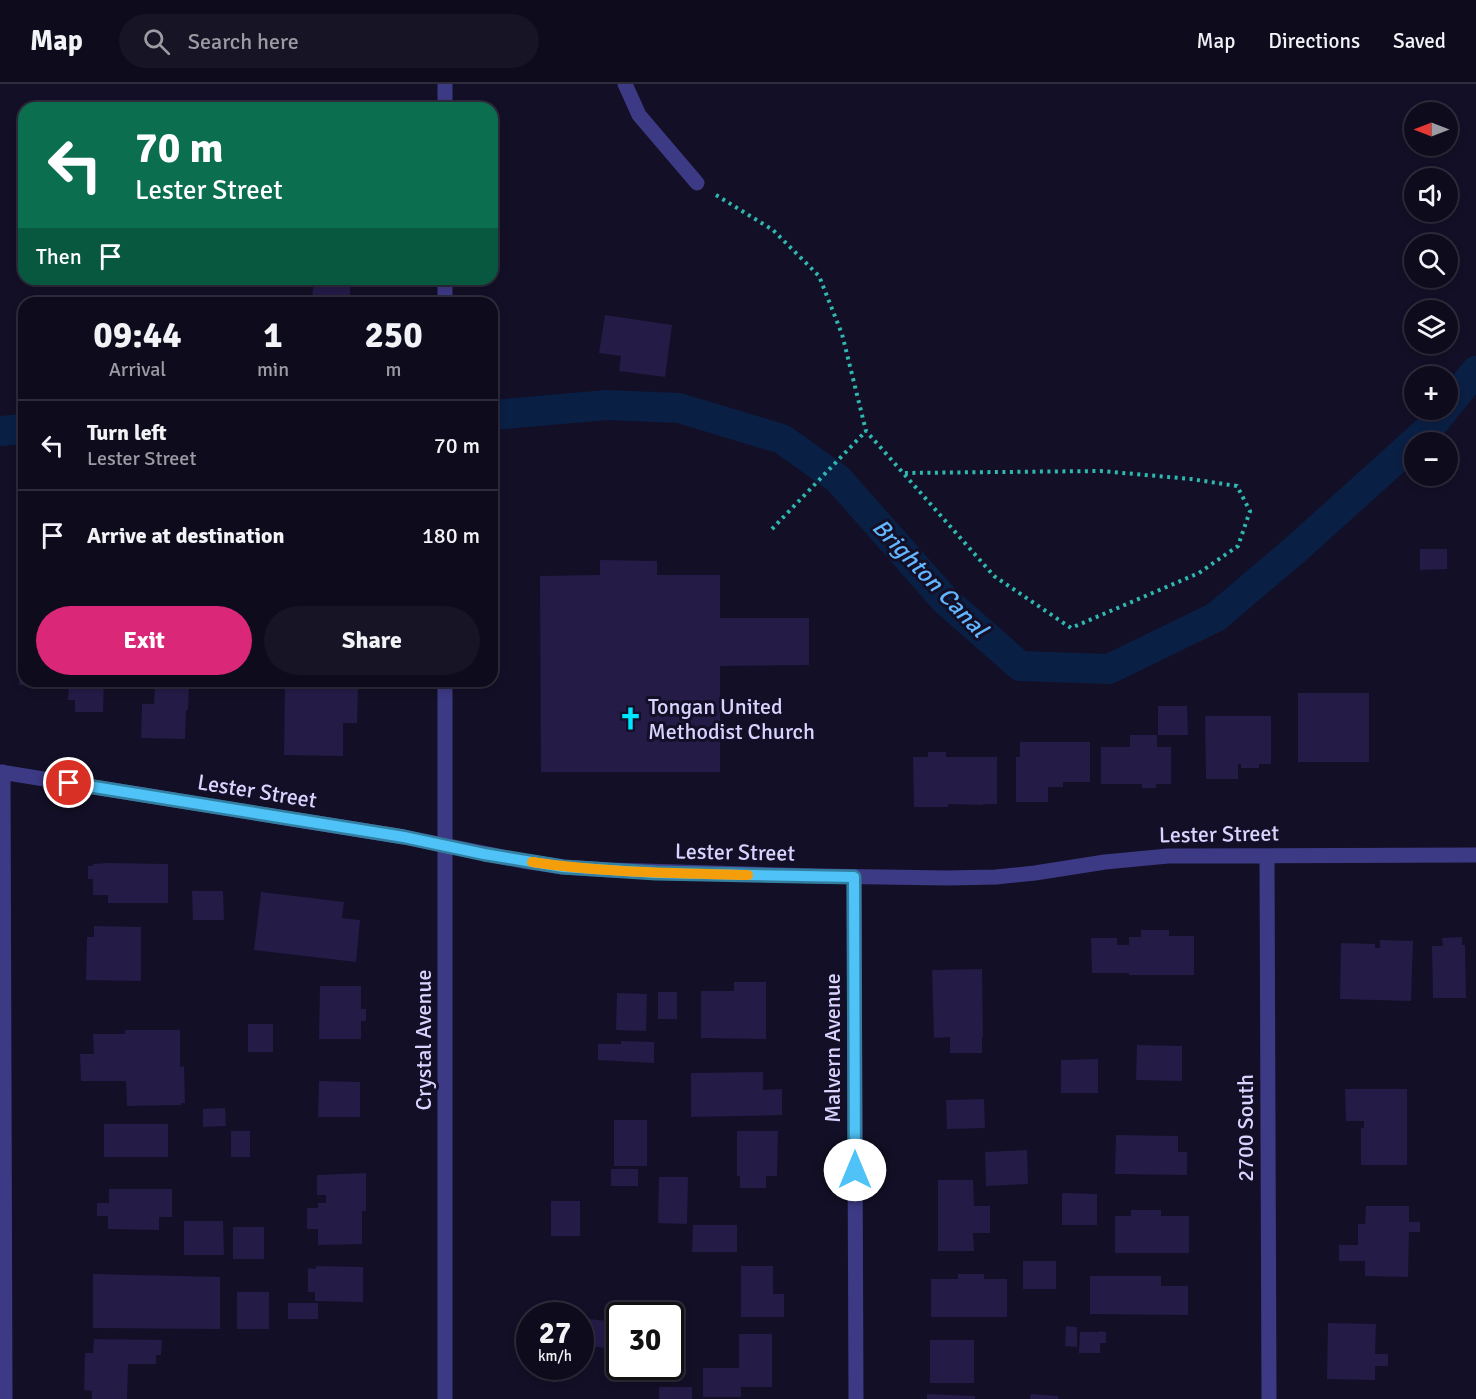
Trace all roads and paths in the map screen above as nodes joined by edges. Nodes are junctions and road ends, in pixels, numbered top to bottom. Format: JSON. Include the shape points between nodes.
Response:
{"nodes":[{"id":1,"x":445,"y":84,"type":"edge"},
{"id":2,"x":625,"y":84,"type":"edge"},
{"id":3,"x":445,"y":102,"type":"edge"},
{"id":4,"x":698,"y":183,"type":"joint"},
{"id":5,"x":866,"y":431,"type":"junction"},
{"id":6,"x":903,"y":473,"type":"junction"},
{"id":7,"x":772,"y":529,"type":"dead end"},
{"id":8,"x":445,"y":687,"type":"edge"},
{"id":9,"x":1,"y":772,"type":"edge"},
{"id":10,"x":445,"y":845,"type":"junction"},
{"id":11,"x":1476,"y":855,"type":"edge"},
{"id":12,"x":1267,"y":856,"type":"junction"},
{"id":13,"x":854,"y":877,"type":"junction"},
{"id":14,"x":5,"y":1399,"type":"edge"},
{"id":15,"x":445,"y":1399,"type":"edge"},
{"id":16,"x":856,"y":1399,"type":"edge"},
{"id":17,"x":1269,"y":1399,"type":"edge"}],
"edges":[{"from":1,"to":3,"type":"street"},
{"from":2,"to":4,"type":"street","via":[[639,115]]},
{"from":4,"to":5,"type":"path","via":[[773,230],[819,276],[842,334]]},
{"from":5,"to":6,"type":"path"},
{"from":5,"to":7,"type":"path"},
{"from":6,"to":6,"type":"path","via":[[994,576],[1071,628],[1199,573],[1238,546],[1250,511],[1237,486],[1191,479],[1101,471]]},
{"from":8,"to":10,"type":"street","name":"Crystal Avenue"},
{"from":9,"to":10,"type":"street","name":"Lester Street"},
{"from":9,"to":14,"type":"street"},
{"from":10,"to":13,"type":"street","name":"Lester Street","via":[[586,869]]},
{"from":10,"to":15,"type":"street","name":"Crystal Avenue"},
{"from":11,"to":12,"type":"street","name":"Lester Street"},
{"from":12,"to":13,"type":"street","name":"Lester Street","via":[[1139,858],[996,877]]},
{"from":12,"to":17,"type":"street","name":"2700 South"},
{"from":13,"to":16,"type":"street","name":"Malvern Avenue"}]}
